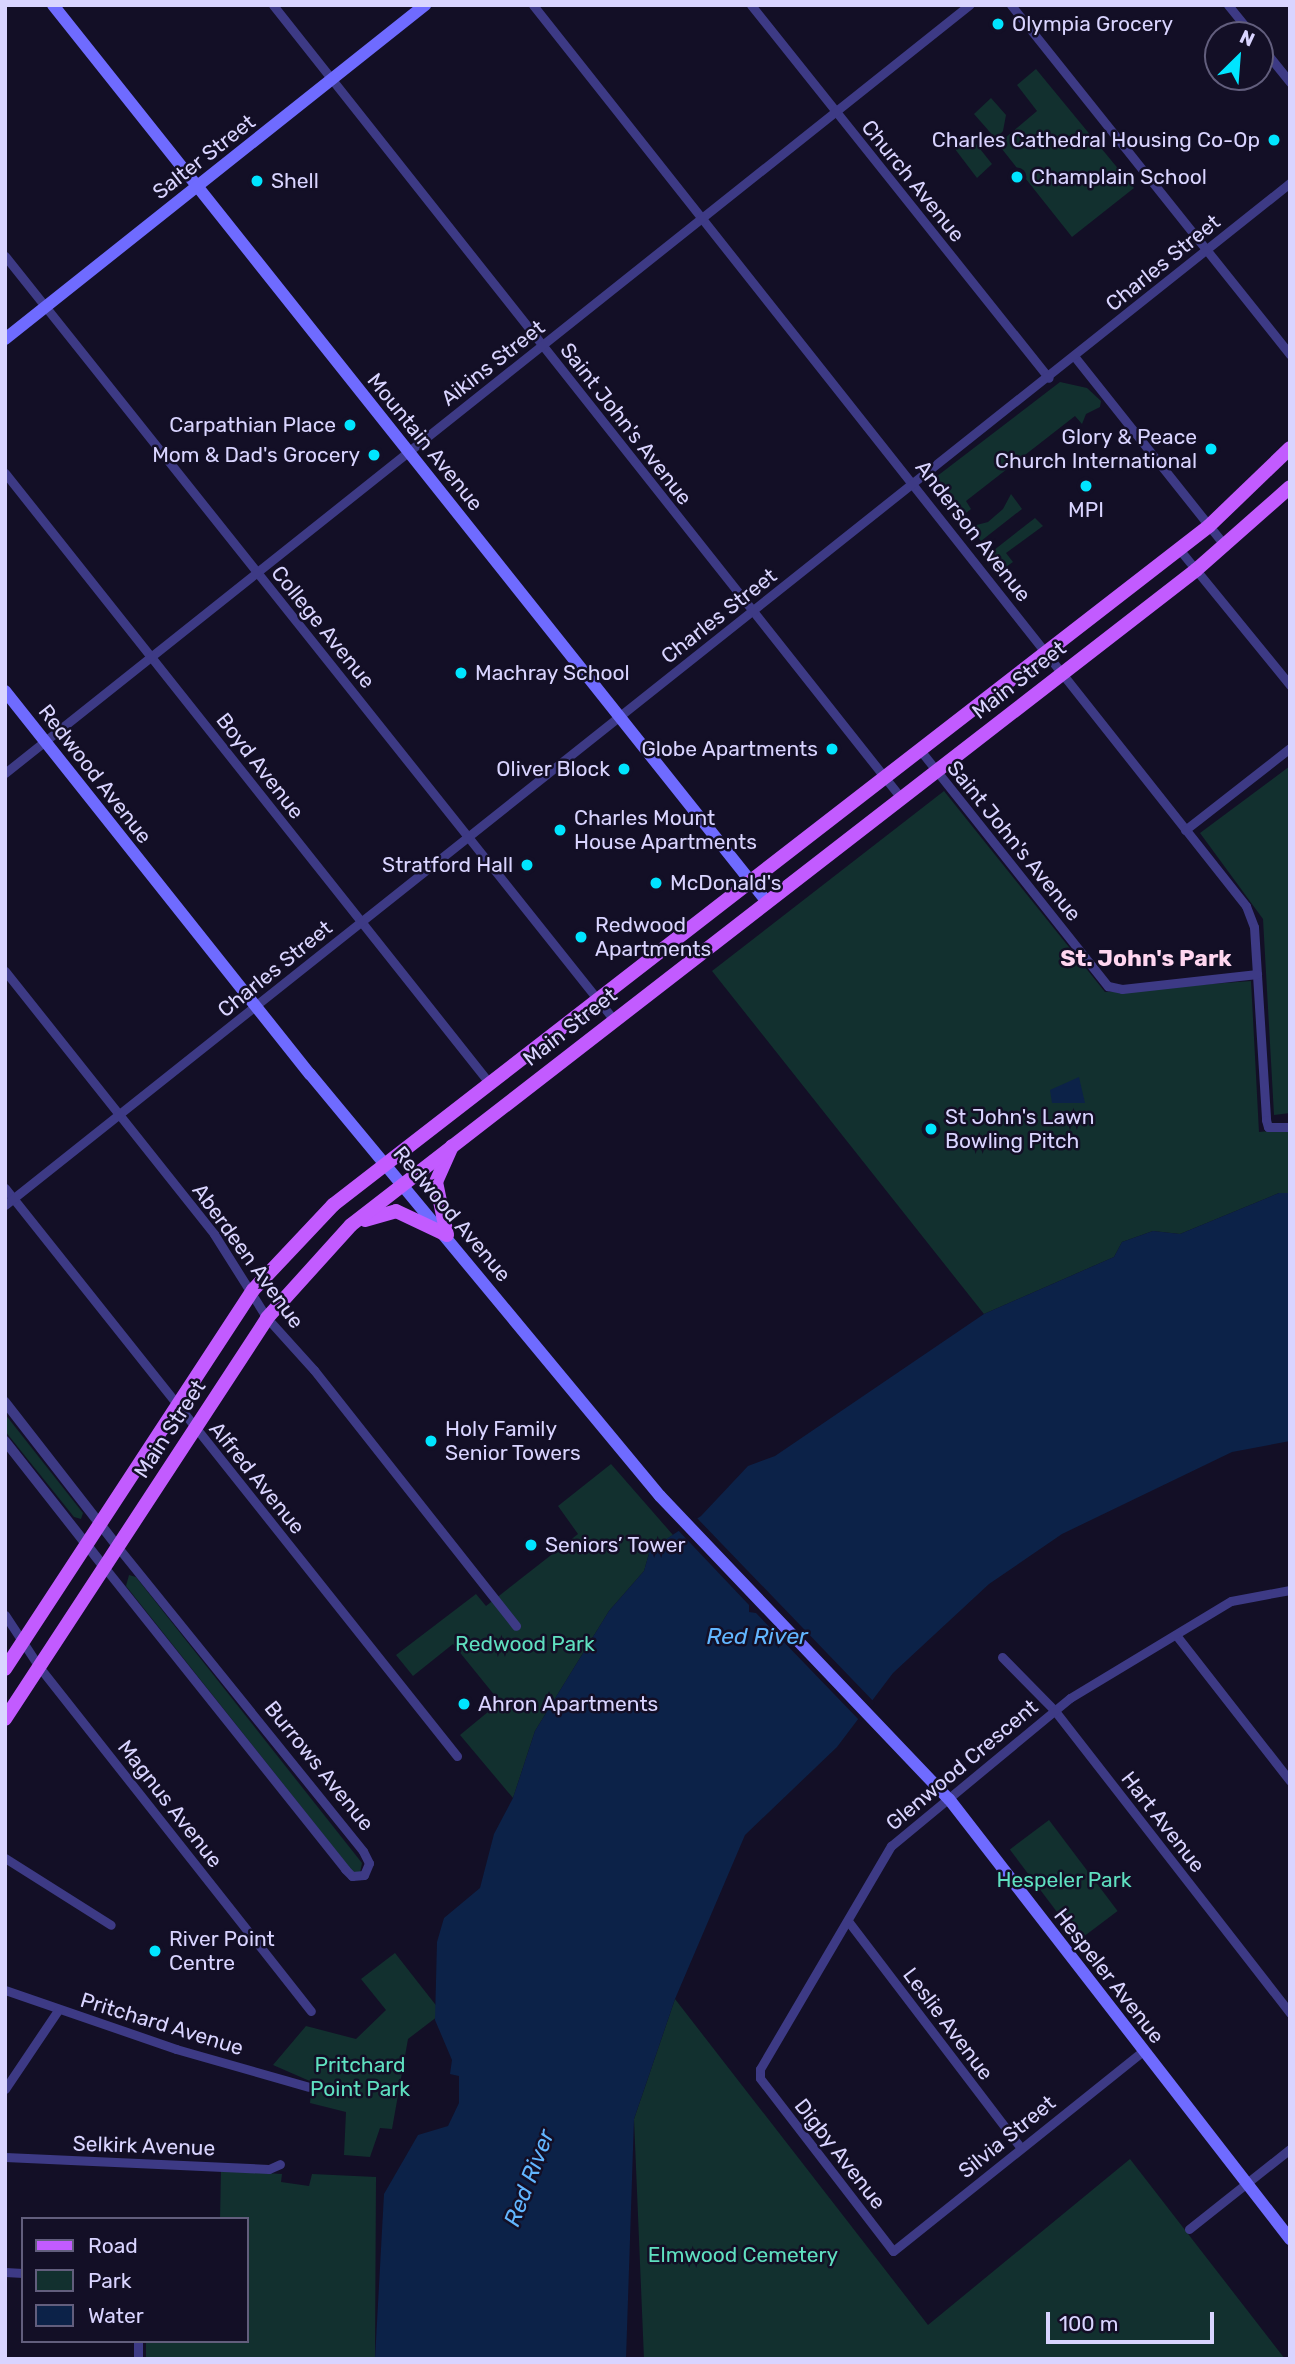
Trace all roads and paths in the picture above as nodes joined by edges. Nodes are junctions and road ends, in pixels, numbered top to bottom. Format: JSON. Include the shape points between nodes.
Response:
{"nodes":[{"id":1,"x":53,"y":5,"type":"edge"},
{"id":2,"x":272,"y":5,"type":"edge"},
{"id":3,"x":425,"y":5,"type":"edge"},
{"id":4,"x":533,"y":5,"type":"edge"},
{"id":5,"x":751,"y":5,"type":"edge"},
{"id":6,"x":970,"y":5,"type":"edge"},
{"id":7,"x":1012,"y":5,"type":"edge"},
{"id":8,"x":1228,"y":5,"type":"edge"},
{"id":9,"x":1241,"y":21,"type":"edge"},
{"id":10,"x":1274,"y":62,"type":"edge"},
{"id":11,"x":332,"y":80,"type":"junction"},
{"id":12,"x":1290,"y":82,"type":"edge"},
{"id":13,"x":836,"y":112,"type":"junction"},
{"id":14,"x":1290,"y":183,"type":"edge"},
{"id":15,"x":198,"y":187,"type":"junction"},
{"id":16,"x":702,"y":217,"type":"junction"},
{"id":17,"x":1207,"y":249,"type":"junction"},
{"id":18,"x":5,"y":256,"type":"edge"},
{"id":19,"x":46,"y":306,"type":"junction"},
{"id":20,"x":5,"y":339,"type":"edge"},
{"id":21,"x":543,"y":346,"type":"junction"},
{"id":22,"x":1290,"y":354,"type":"edge"},
{"id":23,"x":1074,"y":356,"type":"junction"},
{"id":24,"x":1049,"y":379,"type":"junction"},
{"id":25,"x":1290,"y":448,"type":"edge"},
{"id":26,"x":409,"y":452,"type":"junction"},
{"id":27,"x":5,"y":473,"type":"edge"},
{"id":28,"x":913,"y":484,"type":"junction"},
{"id":29,"x":1290,"y":487,"type":"edge"},
{"id":30,"x":1209,"y":526,"type":"junction"},
{"id":31,"x":1225,"y":546,"type":"junction"},
{"id":32,"x":1179,"y":549,"type":"junction"},
{"id":33,"x":1196,"y":570,"type":"junction"},
{"id":34,"x":257,"y":573,"type":"junction"},
{"id":35,"x":752,"y":612,"type":"junction"},
{"id":36,"x":1046,"y":652,"type":"junction"},
{"id":37,"x":152,"y":657,"type":"junction"},
{"id":38,"x":1062,"y":673,"type":"junction"},
{"id":39,"x":1290,"y":685,"type":"edge"},
{"id":40,"x":5,"y":691,"type":"edge"},
{"id":41,"x":620,"y":717,"type":"junction"},
{"id":42,"x":46,"y":742,"type":"junction"},
{"id":43,"x":1290,"y":748,"type":"edge"},
{"id":44,"x":920,"y":750,"type":"junction"},
{"id":45,"x":936,"y":771,"type":"junction"},
{"id":46,"x":5,"y":774,"type":"edge"},
{"id":47,"x":883,"y":776,"type":"junction"},
{"id":48,"x":901,"y":798,"type":"junction"},
{"id":49,"x":1185,"y":830,"type":"junction"},
{"id":50,"x":469,"y":837,"type":"junction"},
{"id":51,"x":750,"y":880,"type":"junction"},
{"id":52,"x":766,"y":902,"type":"junction"},
{"id":53,"x":362,"y":922,"type":"junction"},
{"id":54,"x":5,"y":971,"type":"edge"},
{"id":55,"x":1257,"y":974,"type":"junction"},
{"id":56,"x":596,"y":1000,"type":"junction"},
{"id":57,"x":255,"y":1007,"type":"junction"},
{"id":58,"x":614,"y":1020,"type":"junction"},
{"id":59,"x":487,"y":1080,"type":"junction"},
{"id":60,"x":120,"y":1114,"type":"junction"},
{"id":61,"x":1290,"y":1127,"type":"edge"},
{"id":62,"x":454,"y":1141,"type":"junction"},
{"id":63,"x":384,"y":1163,"type":"junction"},
{"id":64,"x":403,"y":1183,"type":"junction"},
{"id":65,"x":5,"y":1188,"type":"edge"},
{"id":66,"x":9,"y":1202,"type":"edge"},
{"id":67,"x":351,"y":1225,"type":"junction"},
{"id":68,"x":447,"y":1235,"type":"junction"},
{"id":69,"x":253,"y":1290,"type":"junction"},
{"id":70,"x":267,"y":1318,"type":"junction"},
{"id":71,"x":5,"y":1402,"type":"edge"},
{"id":72,"x":176,"y":1406,"type":"junction"},
{"id":73,"x":195,"y":1429,"type":"junction"},
{"id":74,"x":5,"y":1441,"type":"edge"},
{"id":75,"x":101,"y":1523,"type":"junction"},
{"id":76,"x":88,"y":1544,"type":"junction"},
{"id":77,"x":118,"y":1547,"type":"junction"},
{"id":78,"x":105,"y":1568,"type":"junction"},
{"id":79,"x":1290,"y":1590,"type":"edge"},
{"id":80,"x":5,"y":1615,"type":"edge"},
{"id":81,"x":516,"y":1626,"type":"dead end"},
{"id":82,"x":1176,"y":1636,"type":"junction"},
{"id":83,"x":25,"y":1640,"type":"junction"},
{"id":84,"x":1002,"y":1657,"type":"dead end"},
{"id":85,"x":40,"y":1668,"type":"junction"},
{"id":86,"x":5,"y":1669,"type":"edge"},
{"id":87,"x":1055,"y":1711,"type":"junction"},
{"id":88,"x":5,"y":1719,"type":"edge"},
{"id":89,"x":894,"y":1740,"type":"joint"},
{"id":90,"x":457,"y":1756,"type":"dead end"},
{"id":91,"x":1290,"y":1781,"type":"edge"},
{"id":92,"x":949,"y":1799,"type":"junction"},
{"id":93,"x":5,"y":1858,"type":"edge"},
{"id":94,"x":848,"y":1921,"type":"junction"},
{"id":95,"x":111,"y":1925,"type":"dead end"},
{"id":96,"x":5,"y":1990,"type":"edge"},
{"id":97,"x":58,"y":2010,"type":"junction"},
{"id":98,"x":311,"y":2011,"type":"dead end"},
{"id":99,"x":1290,"y":2013,"type":"edge"},
{"id":100,"x":1143,"y":2051,"type":"junction"},
{"id":101,"x":760,"y":2078,"type":"joint"},
{"id":102,"x":309,"y":2087,"type":"dead end"},
{"id":103,"x":5,"y":2089,"type":"edge"},
{"id":104,"x":1021,"y":2148,"type":"junction"},
{"id":105,"x":1290,"y":2149,"type":"edge"},
{"id":106,"x":5,"y":2157,"type":"edge"},
{"id":107,"x":280,"y":2164,"type":"dead end"},
{"id":108,"x":1247,"y":2183,"type":"junction"},
{"id":109,"x":1189,"y":2229,"type":"dead end"},
{"id":110,"x":1290,"y":2239,"type":"edge"},
{"id":111,"x":893,"y":2251,"type":"joint"}],
"edges":[{"from":1,"to":15,"type":"main road","name":"Mountain Avenue"},
{"from":2,"to":11,"type":"street","name":"Saint John's Avenue"},
{"from":3,"to":11,"type":"main road","name":"Salter Street"},
{"from":4,"to":16,"type":"street","name":"Anderson Avenue"},
{"from":5,"to":13,"type":"street","name":"Church Avenue"},
{"from":6,"to":13,"type":"street","name":"Aikins Street"},
{"from":7,"to":17,"type":"street"},
{"from":8,"to":9,"type":"street"},
{"from":10,"to":12,"type":"street"},
{"from":11,"to":15,"type":"main road","name":"Salter Street"},
{"from":11,"to":21,"type":"street","name":"Saint John's Avenue"},
{"from":13,"to":16,"type":"street","name":"Aikins Street"},
{"from":13,"to":24,"type":"street","name":"Church Avenue"},
{"from":14,"to":17,"type":"street","name":"Charles Street"},
{"from":15,"to":19,"type":"main road","name":"Salter Street"},
{"from":15,"to":26,"type":"main road","name":"Mountain Avenue"},
{"from":16,"to":21,"type":"street","name":"Aikins Street"},
{"from":16,"to":28,"type":"street","name":"Anderson Avenue"},
{"from":17,"to":22,"type":"street"},
{"from":17,"to":23,"type":"street","name":"Charles Street"},
{"from":18,"to":19,"type":"street","name":"College Avenue"},
{"from":19,"to":20,"type":"main road","name":"Salter Street"},
{"from":19,"to":34,"type":"street","name":"College Avenue"},
{"from":21,"to":26,"type":"street","name":"Aikins Street"},
{"from":21,"to":35,"type":"street","name":"Saint John's Avenue"},
{"from":23,"to":24,"type":"street","name":"Charles Street"},
{"from":23,"to":30,"type":"street"},
{"from":24,"to":28,"type":"street","name":"Charles Street"},
{"from":25,"to":30,"type":"main road","name":"Main Street"},
{"from":26,"to":34,"type":"street","name":"Aikins Street"},
{"from":26,"to":41,"type":"main road","name":"Mountain Avenue"},
{"from":27,"to":37,"type":"street","name":"Boyd Avenue"},
{"from":28,"to":35,"type":"street","name":"Charles Street"},
{"from":28,"to":36,"type":"street","name":"Anderson Avenue"},
{"from":29,"to":31,"type":"main road","name":"Main Street"},
{"from":30,"to":31,"type":"street"},
{"from":30,"to":32,"type":"main road","name":"Main Street"},
{"from":31,"to":33,"type":"main road","name":"Main Street"},
{"from":32,"to":33,"type":"street"},
{"from":32,"to":36,"type":"main road","name":"Main Street"},
{"from":33,"to":38,"type":"main road","name":"Main Street"},
{"from":33,"to":39,"type":"street"},
{"from":34,"to":37,"type":"street","name":"Aikins Street"},
{"from":34,"to":50,"type":"street","name":"College Avenue"},
{"from":35,"to":41,"type":"street","name":"Charles Street"},
{"from":35,"to":47,"type":"street","name":"Saint John's Avenue"},
{"from":36,"to":38,"type":"street","name":"Anderson Avenue"},
{"from":36,"to":44,"type":"main road","name":"Main Street"},
{"from":37,"to":42,"type":"street","name":"Aikins Street"},
{"from":37,"to":53,"type":"street","name":"Boyd Avenue"},
{"from":38,"to":45,"type":"main road","name":"Main Street"},
{"from":38,"to":49,"type":"street","name":"Anderson Avenue"},
{"from":40,"to":42,"type":"main road","name":"Redwood Avenue"},
{"from":41,"to":50,"type":"street","name":"Charles Street"},
{"from":41,"to":51,"type":"main road","name":"Mountain Avenue"},
{"from":42,"to":46,"type":"street","name":"Aikins Street"},
{"from":42,"to":57,"type":"main road","name":"Redwood Avenue"},
{"from":43,"to":49,"type":"street"},
{"from":44,"to":45,"type":"street","name":"Saint John's Avenue"},
{"from":44,"to":47,"type":"main road","name":"Main Street"},
{"from":45,"to":48,"type":"main road","name":"Main Street"},
{"from":45,"to":55,"type":"street","name":"Saint John's Avenue","via":[[1108,986],[1122,989]]},
{"from":47,"to":48,"type":"street","name":"Saint John's Avenue"},
{"from":47,"to":51,"type":"main road","name":"Main Street"},
{"from":48,"to":52,"type":"main road","name":"Main Street"},
{"from":49,"to":55,"type":"street","name":"Anderson Avenue","via":[[1246,906],[1254,927]]},
{"from":50,"to":53,"type":"street","name":"Charles Street"},
{"from":50,"to":56,"type":"street","name":"College Avenue"},
{"from":51,"to":52,"type":"main road","name":"Mountain Avenue"},
{"from":51,"to":56,"type":"main road","name":"Main Street"},
{"from":52,"to":58,"type":"main road","name":"Main Street"},
{"from":53,"to":57,"type":"street","name":"Charles Street"},
{"from":53,"to":59,"type":"street","name":"Boyd Avenue"},
{"from":54,"to":60,"type":"street","name":"Aberdeen Avenue"},
{"from":55,"to":61,"type":"street","name":"Anderson Avenue","via":[[1268,1127]]},
{"from":56,"to":58,"type":"street","name":"College Avenue"},
{"from":56,"to":59,"type":"main road","name":"Main Street"},
{"from":57,"to":60,"type":"street","name":"Charles Street"},
{"from":57,"to":63,"type":"main road","name":"Redwood Avenue"},
{"from":58,"to":62,"type":"main road","name":"Main Street"},
{"from":59,"to":63,"type":"main road","name":"Main Street"},
{"from":60,"to":66,"type":"street","name":"Charles Street"},
{"from":60,"to":69,"type":"street","name":"Aberdeen Avenue"},
{"from":62,"to":64,"type":"main road","name":"Main Street"},
{"from":62,"to":68,"type":"main road","via":[[436,1182]]},
{"from":63,"to":64,"type":"main road","name":"Redwood Avenue"},
{"from":63,"to":69,"type":"main road","name":"Main Street","via":[[333,1205]]},
{"from":64,"to":67,"type":"main road","name":"Main Street"},
{"from":64,"to":68,"type":"main road","name":"Redwood Avenue"},
{"from":65,"to":66,"type":"street","name":"Alfred Avenue"},
{"from":66,"to":72,"type":"street","name":"Alfred Avenue"},
{"from":67,"to":68,"type":"main road","via":[[396,1211]]},
{"from":67,"to":70,"type":"main road","name":"Main Street"},
{"from":68,"to":89,"type":"main road","name":"Redwood Avenue","via":[[660,1496]]},
{"from":69,"to":70,"type":"street","name":"Aberdeen Avenue"},
{"from":69,"to":72,"type":"main road","name":"Main Street"},
{"from":70,"to":73,"type":"main road","name":"Main Street"},
{"from":70,"to":81,"type":"street","name":"Aberdeen Avenue","via":[[314,1370]]},
{"from":71,"to":75,"type":"street","name":"Burrows Avenue"},
{"from":72,"to":73,"type":"street","name":"Alfred Avenue"},
{"from":72,"to":75,"type":"main road","name":"Main Street"},
{"from":73,"to":77,"type":"main road","name":"Main Street"},
{"from":73,"to":90,"type":"street","name":"Alfred Avenue"},
{"from":74,"to":76,"type":"street","name":"Burrows Avenue"},
{"from":75,"to":76,"type":"main road","name":"Main Street"},
{"from":75,"to":77,"type":"street","name":"Burrows Avenue"},
{"from":76,"to":78,"type":"street","name":"Burrows Avenue"},
{"from":76,"to":83,"type":"main road","name":"Main Street"},
{"from":77,"to":78,"type":"main road","name":"Main Street"},
{"from":77,"to":78,"type":"street","name":"Burrows Avenue","via":[[363,1852],[369,1863],[364,1875],[352,1877],[345,1870]]},
{"from":78,"to":85,"type":"main road","name":"Main Street"},
{"from":79,"to":82,"type":"street","name":"Glenwood Crescent","via":[[1231,1601]]},
{"from":80,"to":83,"type":"street","name":"Magnus Avenue"},
{"from":82,"to":87,"type":"street","name":"Glenwood Crescent"},
{"from":82,"to":91,"type":"street"},
{"from":83,"to":85,"type":"street","name":"Magnus Avenue"},
{"from":83,"to":86,"type":"main road","name":"Main Street"},
{"from":84,"to":87,"type":"street","name":"Hart Avenue"},
{"from":85,"to":88,"type":"main road","name":"Main Street"},
{"from":85,"to":98,"type":"street","name":"Magnus Avenue"},
{"from":87,"to":92,"type":"street","name":"Glenwood Crescent"},
{"from":87,"to":99,"type":"street","name":"Hart Avenue"},
{"from":89,"to":92,"type":"main road","name":"Hespeler Avenue"},
{"from":92,"to":94,"type":"street","name":"Glenwood Crescent","via":[[891,1846]]},
{"from":92,"to":100,"type":"main road","name":"Hespeler Avenue"},
{"from":93,"to":95,"type":"street"},
{"from":94,"to":101,"type":"street","name":"Glenwood Crescent","via":[[760,2069]]},
{"from":94,"to":104,"type":"street","name":"Leslie Avenue"},
{"from":96,"to":97,"type":"street","name":"Pritchard Avenue"},
{"from":97,"to":102,"type":"street","name":"Pritchard Avenue"},
{"from":97,"to":103,"type":"street"},
{"from":100,"to":104,"type":"street","name":"Silvia Street"},
{"from":100,"to":108,"type":"main road","name":"Hespeler Avenue"},
{"from":101,"to":111,"type":"street","name":"Digby Avenue"},
{"from":104,"to":111,"type":"street","name":"Silvia Street"},
{"from":105,"to":108,"type":"street"},
{"from":106,"to":107,"type":"street","name":"Selkirk Avenue","via":[[269,2168]]},
{"from":108,"to":109,"type":"street"},
{"from":108,"to":110,"type":"main road","name":"Hespeler Avenue"}]}
